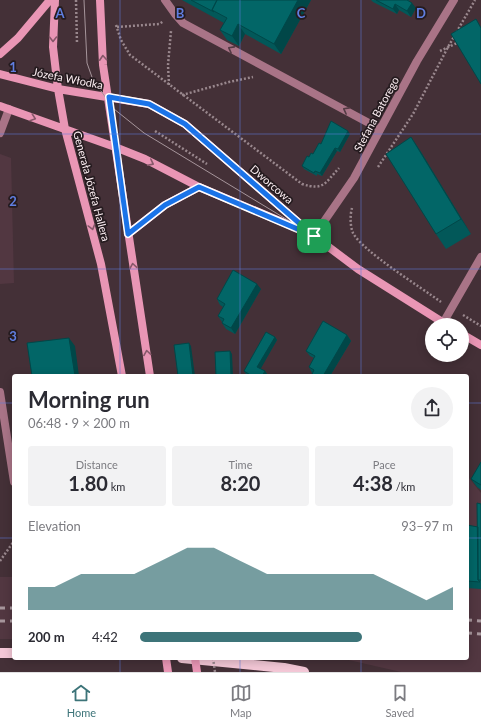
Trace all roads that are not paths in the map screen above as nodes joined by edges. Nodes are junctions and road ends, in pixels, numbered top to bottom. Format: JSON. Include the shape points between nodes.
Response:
{"nodes":[{"id":1,"x":50,"y":0,"type":"edge"},
{"id":2,"x":55,"y":0,"type":"edge"},
{"id":3,"x":100,"y":0,"type":"edge"},
{"id":4,"x":165,"y":0,"type":"edge"},
{"id":5,"x":454,"y":0,"type":"edge"},
{"id":6,"x":0,"y":54,"type":"edge"},
{"id":7,"x":0,"y":74,"type":"edge"},
{"id":8,"x":58,"y":89,"type":"junction"},
{"id":9,"x":109,"y":97,"type":"junction"},
{"id":10,"x":0,"y":106,"type":"edge"},
{"id":11,"x":9,"y":109,"type":"junction"},
{"id":12,"x":65,"y":129,"type":"junction"},
{"id":13,"x":380,"y":129,"type":"junction"},
{"id":14,"x":0,"y":133,"type":"edge"},
{"id":15,"x":115,"y":147,"type":"junction"},
{"id":16,"x":199,"y":187,"type":"junction"},
{"id":17,"x":128,"y":234,"type":"junction"},
{"id":18,"x":314,"y":236,"type":"junction"},
{"id":19,"x":481,"y":256,"type":"edge"},
{"id":20,"x":436,"y":318,"type":"edge"},
{"id":21,"x":448,"y":318,"type":"edge"},
{"id":22,"x":469,"y":338,"type":"edge"},
{"id":23,"x":481,"y":344,"type":"edge"},
{"id":24,"x":122,"y":374,"type":"edge"},
{"id":25,"x":150,"y":374,"type":"edge"},
{"id":26,"x":0,"y":392,"type":"edge"},
{"id":27,"x":12,"y":469,"type":"edge"},
{"id":28,"x":0,"y":652,"type":"edge"},
{"id":29,"x":12,"y":653,"type":"edge"},
{"id":30,"x":166,"y":660,"type":"edge"},
{"id":31,"x":195,"y":660,"type":"edge"},
{"id":32,"x":199,"y":660,"type":"edge"},
{"id":33,"x":284,"y":670,"type":"edge"},
{"id":34,"x":168,"y":672,"type":"edge"},
{"id":35,"x":197,"y":672,"type":"edge"},
{"id":36,"x":304,"y":672,"type":"edge"}],
"edges":[{"from":1,"to":6,"type":"main road","via":[[18,38]]},
{"from":2,"to":8,"type":"main road","name":"Generała Józefa Hallera","one_way":true,"via":[[53,47]]},
{"from":9,"to":3,"type":"main road","name":"Generała Józefa Hallera","one_way":true,"via":[[103,65]]},
{"from":13,"to":4,"type":"street","one_way":true,"via":[[184,23]]},
{"from":5,"to":13,"type":"street","name":"Stefana Batorego"},
{"from":7,"to":8,"type":"main road","name":"Józefa Włodka"},
{"from":8,"to":9,"type":"main road","name":"Józefa Włodka"},
{"from":8,"to":12,"type":"main road","name":"Generała Józefa Hallera"},
{"from":9,"to":15,"type":"main road","name":"Generała Józefa Hallera"},
{"from":9,"to":18,"type":"main road","name":"Dworcowa","via":[[149,104],[185,124]]},
{"from":10,"to":11,"type":"main road"},
{"from":11,"to":12,"type":"main road","one_way":true},
{"from":11,"to":14,"type":"street"},
{"from":12,"to":15,"type":"main road"},
{"from":12,"to":24,"type":"main road","name":"Generała Józefa Hallera","one_way":true,"via":[[101,264]]},
{"from":13,"to":18,"type":"street","name":"Stefana Batorego","via":[[354,178]]},
{"from":15,"to":16,"type":"main road","one_way":true,"via":[[145,159]]},
{"from":15,"to":17,"type":"main road","name":"Generała Józefa Hallera"},
{"from":16,"to":17,"type":"main road","via":[[165,205]]},
{"from":16,"to":18,"type":"main road"},
{"from":25,"to":17,"type":"main road","name":"Generała Józefa Hallera","one_way":true},
{"from":18,"to":20,"type":"main road","via":[[358,269]]},
{"from":19,"to":21,"type":"street"},
{"from":22,"to":23,"type":"main road"},
{"from":26,"to":27,"type":"street"},
{"from":28,"to":29,"type":"main road"},
{"from":30,"to":34,"type":"main road"},
{"from":31,"to":35,"type":"main road","bridge":true},
{"from":32,"to":33,"type":"main road"},
{"from":33,"to":36,"type":"main road"}]}
